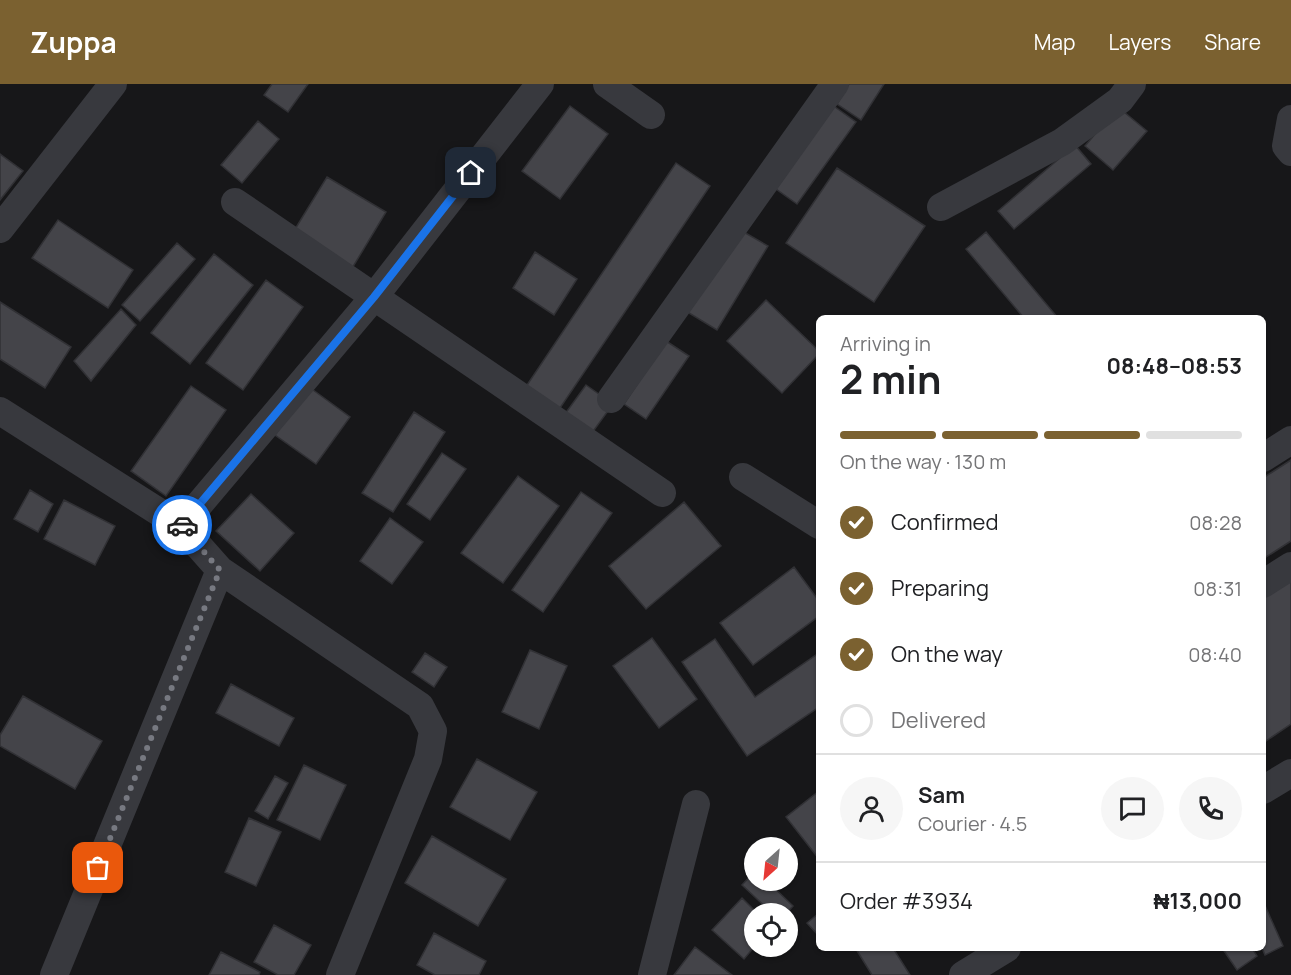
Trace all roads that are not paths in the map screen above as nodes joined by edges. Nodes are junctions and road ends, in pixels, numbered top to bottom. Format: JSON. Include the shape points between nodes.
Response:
{"nodes":[{"id":1,"x":113,"y":84,"type":"edge"},
{"id":2,"x":540,"y":84,"type":"edge"},
{"id":3,"x":607,"y":84,"type":"edge"},
{"id":4,"x":835,"y":84,"type":"edge"},
{"id":5,"x":1132,"y":84,"type":"edge"},
{"id":6,"x":651,"y":115,"type":"dead end"},
{"id":7,"x":1291,"y":119,"type":"edge"},
{"id":8,"x":1291,"y":152,"type":"edge"},
{"id":9,"x":236,"y":202,"type":"dead end"},
{"id":10,"x":941,"y":207,"type":"dead end"},
{"id":11,"x":0,"y":229,"type":"edge"},
{"id":12,"x":374,"y":297,"type":"junction"},
{"id":13,"x":610,"y":399,"type":"dead end"},
{"id":14,"x":0,"y":411,"type":"edge"},
{"id":15,"x":1291,"y":440,"type":"edge"},
{"id":16,"x":1266,"y":456,"type":"edge"},
{"id":17,"x":743,"y":477,"type":"dead end"},
{"id":18,"x":662,"y":493,"type":"dead end"},
{"id":19,"x":816,"y":523,"type":"edge"},
{"id":20,"x":181,"y":526,"type":"junction"},
{"id":21,"x":1291,"y":566,"type":"edge"},
{"id":22,"x":220,"y":570,"type":"junction"},
{"id":23,"x":1266,"y":582,"type":"edge"},
{"id":24,"x":1291,"y":773,"type":"edge"},
{"id":25,"x":1266,"y":788,"type":"edge"},
{"id":26,"x":696,"y":804,"type":"dead end"},
{"id":27,"x":1002,"y":951,"type":"edge"},
{"id":28,"x":54,"y":975,"type":"edge"},
{"id":29,"x":340,"y":975,"type":"edge"},
{"id":30,"x":652,"y":975,"type":"edge"},
{"id":31,"x":963,"y":975,"type":"edge"}],
"edges":[{"from":1,"to":11,"type":"street"},
{"from":2,"to":12,"type":"street"},
{"from":3,"to":6,"type":"street"},
{"from":4,"to":13,"type":"street"},
{"from":5,"to":10,"type":"street","via":[[1120,100],[1062,142]]},
{"from":7,"to":8,"type":"street","via":[[1286,146]]},
{"from":9,"to":12,"type":"street"},
{"from":12,"to":18,"type":"street"},
{"from":12,"to":20,"type":"street"},
{"from":14,"to":20,"type":"street"},
{"from":15,"to":16,"type":"street"},
{"from":17,"to":19,"type":"street"},
{"from":20,"to":22,"type":"street"},
{"from":21,"to":23,"type":"street"},
{"from":22,"to":28,"type":"street"},
{"from":22,"to":29,"type":"street","via":[[420,706],[433,731],[428,759]]},
{"from":24,"to":25,"type":"street"},
{"from":26,"to":30,"type":"street"},
{"from":27,"to":31,"type":"street"}]}
